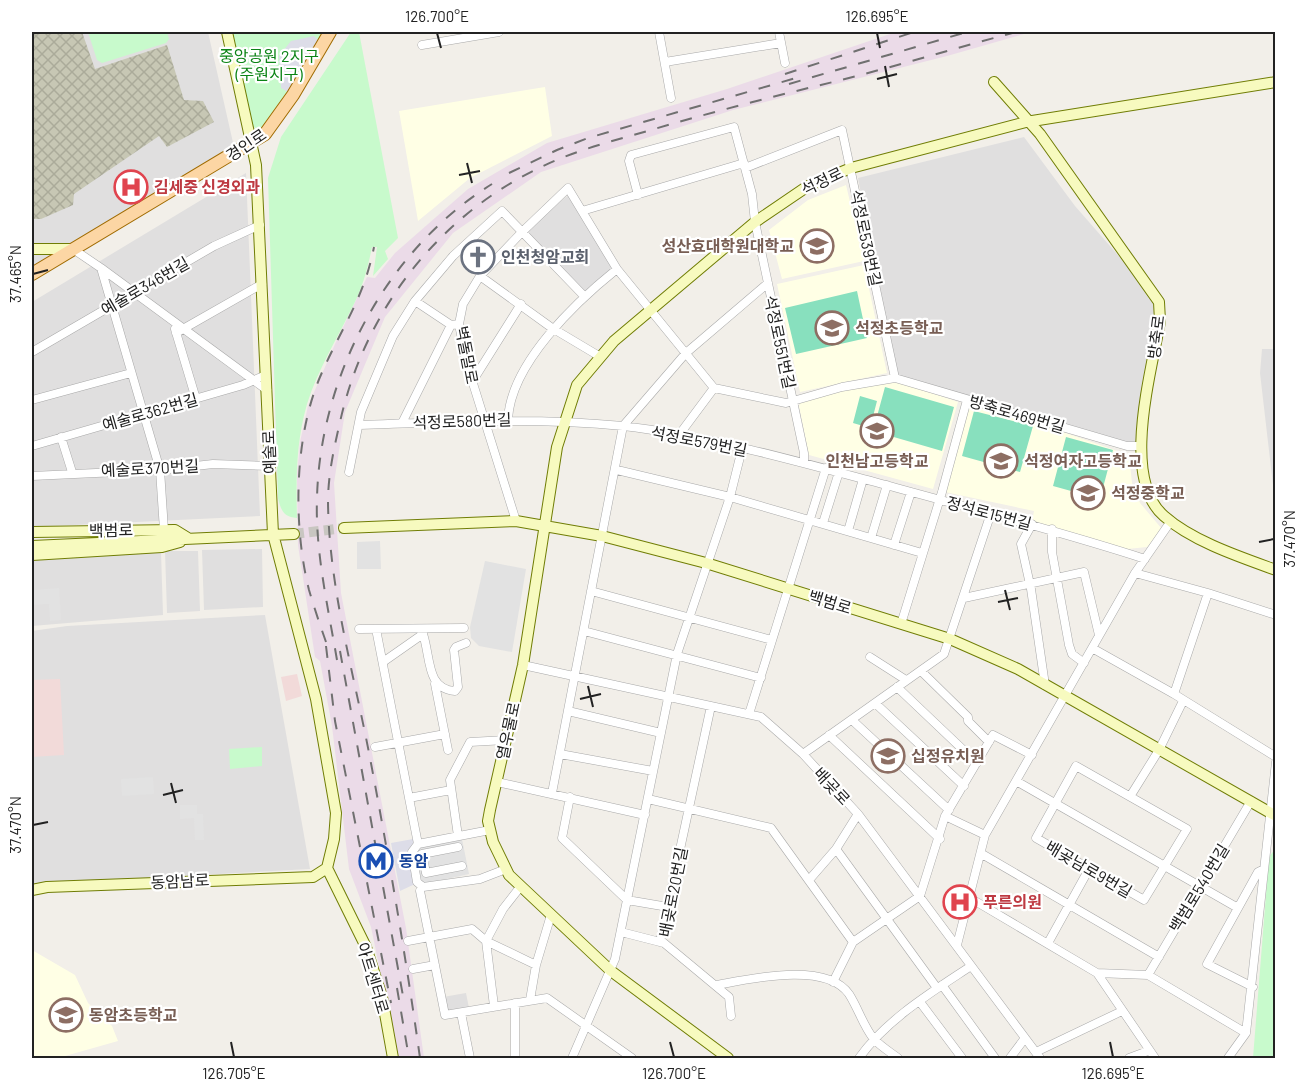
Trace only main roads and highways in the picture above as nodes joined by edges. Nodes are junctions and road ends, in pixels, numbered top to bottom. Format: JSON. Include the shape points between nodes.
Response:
{"nodes":[{"id":1,"x":227,"y":32,"type":"edge"},
{"id":2,"x":330,"y":32,"type":"edge"},
{"id":3,"x":994,"y":82,"type":"dead end"},
{"id":4,"x":1275,"y":82,"type":"edge"},
{"id":5,"x":1030,"y":122,"type":"junction"},
{"id":6,"x":253,"y":143,"type":"junction"},
{"id":7,"x":32,"y":249,"type":"edge"},
{"id":8,"x":73,"y":249,"type":"junction"},
{"id":9,"x":32,"y":274,"type":"edge"},
{"id":10,"x":546,"y":526,"type":"junction"},
{"id":11,"x":344,"y":528,"type":"tunnel mouth"},
{"id":12,"x":32,"y":532,"type":"edge"},
{"id":13,"x":273,"y":534,"type":"junction"},
{"id":14,"x":294,"y":534,"type":"tunnel mouth"},
{"id":15,"x":188,"y":538,"type":"junction"},
{"id":16,"x":32,"y":546,"type":"edge"},
{"id":17,"x":32,"y":555,"type":"edge"},
{"id":18,"x":1275,"y":570,"type":"edge"},
{"id":19,"x":1273,"y":815,"type":"edge"},
{"id":20,"x":327,"y":868,"type":"junction"},
{"id":21,"x":32,"y":890,"type":"edge"},
{"id":22,"x":393,"y":1059,"type":"edge"},
{"id":23,"x":728,"y":1059,"type":"edge"}],
"edges":[{"from":1,"to":6,"type":"main road","name":"예술로"},
{"from":2,"to":6,"type":"main road","name":"경인로","via":[[272,127]]},
{"from":3,"to":5,"type":"main road","name":"방축로"},
{"from":4,"to":5,"type":"main road","name":"석정로"},
{"from":5,"to":10,"type":"main road","name":"석정로","via":[[851,168],[807,186],[755,222],[650,308],[599,356],[577,385],[557,447]]},
{"from":5,"to":18,"type":"main road","name":"방축로","via":[[1159,302],[1160,321],[1141,446],[1142,479],[1149,498],[1171,521],[1236,555]]},
{"from":6,"to":8,"type":"main road","name":"경인로"},
{"from":6,"to":13,"type":"main road","name":"예술로"},
{"from":7,"to":8,"type":"main road"},
{"from":8,"to":9,"type":"main road","name":"경인로"},
{"from":10,"to":11,"type":"main road","name":"백범로","via":[[516,521]]},
{"from":10,"to":19,"type":"main road","name":"백범로","via":[[706,563],[950,639],[1065,695]]},
{"from":10,"to":23,"type":"main road","name":"열우물로","via":[[523,665],[488,821],[490,830],[506,869],[550,915],[611,971]]},
{"from":12,"to":15,"type":"main road","name":"백범로","via":[[175,530]]},
{"from":13,"to":14,"type":"main road","name":"백범로"},
{"from":13,"to":15,"type":"main road","name":"백범로"},
{"from":13,"to":20,"type":"main road","name":"예술로","via":[[316,699],[336,813]]},
{"from":15,"to":16,"type":"main road","name":"백범로"},
{"from":15,"to":17,"type":"main road","name":"백범로","via":[[162,547]]},
{"from":20,"to":21,"type":"main road","name":"동암남로","via":[[313,877]]},
{"from":20,"to":22,"type":"main road","name":"아트센터로","via":[[366,947],[382,997]]}]}
